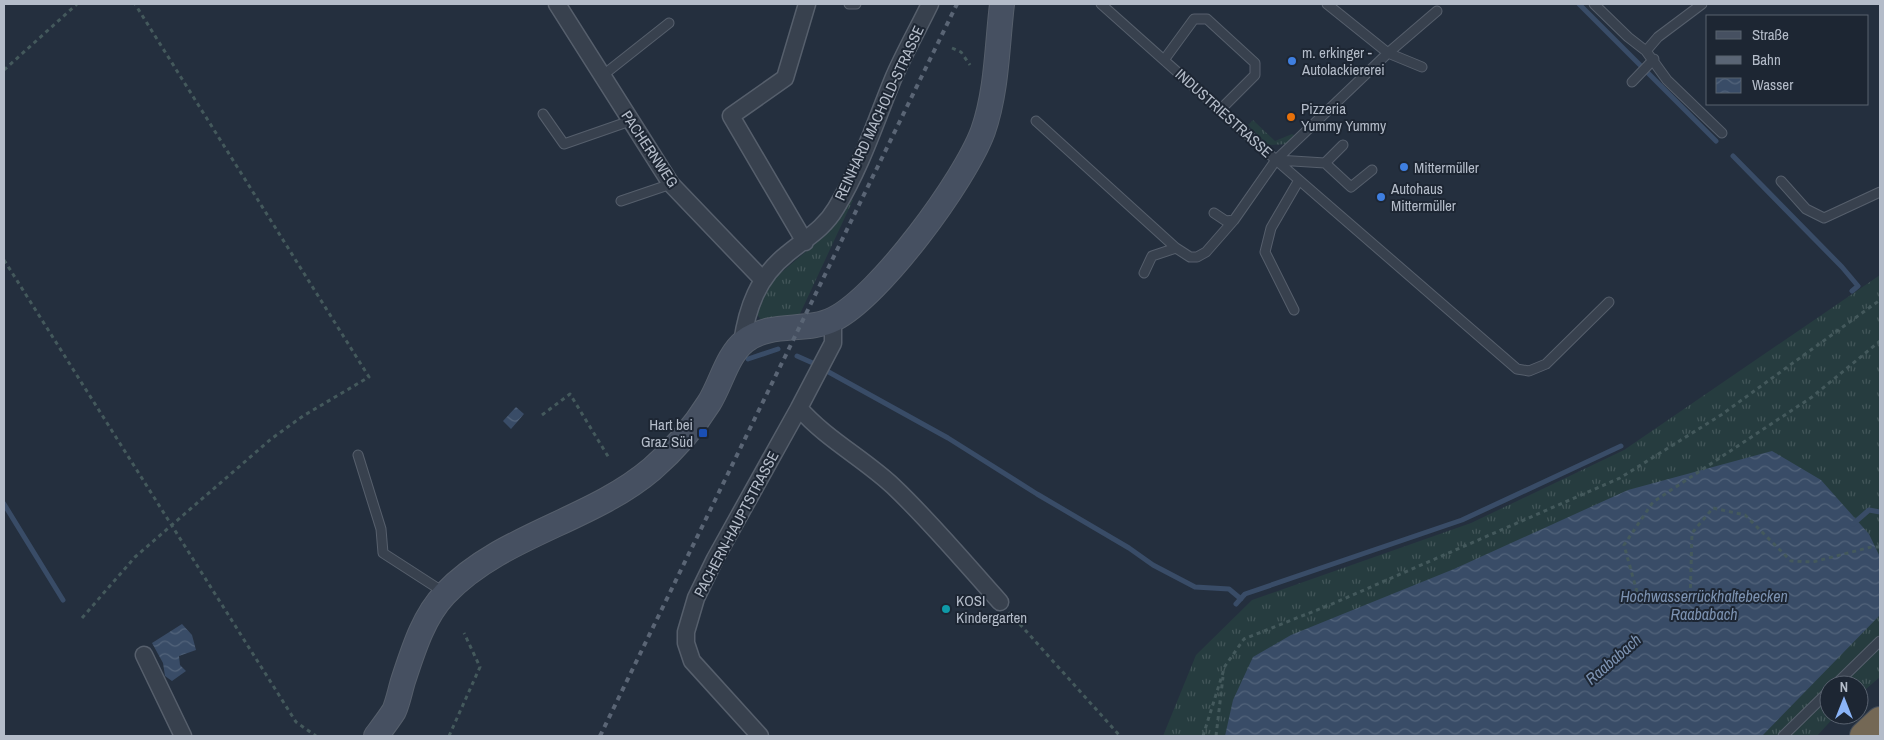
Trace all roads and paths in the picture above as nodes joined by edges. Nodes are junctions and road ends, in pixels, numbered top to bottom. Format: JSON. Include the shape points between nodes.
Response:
{"nodes":[{"id":1,"x":76,"y":4,"type":"edge"},
{"id":2,"x":135,"y":4,"type":"edge"},
{"id":3,"x":557,"y":4,"type":"edge"},
{"id":4,"x":808,"y":4,"type":"edge"},
{"id":5,"x":849,"y":4,"type":"edge"},
{"id":6,"x":856,"y":4,"type":"edge"},
{"id":7,"x":930,"y":4,"type":"edge"},
{"id":8,"x":1002,"y":4,"type":"edge"},
{"id":9,"x":1101,"y":4,"type":"edge"},
{"id":10,"x":1327,"y":4,"type":"edge"},
{"id":11,"x":1594,"y":4,"type":"edge"},
{"id":12,"x":1702,"y":4,"type":"edge"},
{"id":13,"x":1437,"y":11,"type":"dead end"},
{"id":14,"x":669,"y":23,"type":"dead end"},
{"id":15,"x":952,"y":48,"type":"dead end"},
{"id":16,"x":1646,"y":51,"type":"junction"},
{"id":17,"x":1388,"y":53,"type":"junction"},
{"id":18,"x":1164,"y":60,"type":"junction"},
{"id":19,"x":1654,"y":60,"type":"junction"},
{"id":20,"x":970,"y":65,"type":"dead end"},
{"id":21,"x":1422,"y":67,"type":"dead end"},
{"id":22,"x":4,"y":70,"type":"edge"},
{"id":23,"x":602,"y":76,"type":"junction"},
{"id":24,"x":1632,"y":82,"type":"dead end"},
{"id":25,"x":1220,"y":110,"type":"junction"},
{"id":26,"x":543,"y":114,"type":"dead end"},
{"id":27,"x":630,"y":121,"type":"junction"},
{"id":28,"x":1036,"y":121,"type":"dead end"},
{"id":29,"x":1722,"y":133,"type":"dead end"},
{"id":30,"x":1343,"y":145,"type":"dead end"},
{"id":31,"x":1276,"y":160,"type":"junction"},
{"id":32,"x":1325,"y":162,"type":"junction"},
{"id":33,"x":1372,"y":170,"type":"dead end"},
{"id":34,"x":1299,"y":180,"type":"junction"},
{"id":35,"x":1781,"y":181,"type":"dead end"},
{"id":36,"x":671,"y":184,"type":"junction"},
{"id":37,"x":1880,"y":192,"type":"edge"},
{"id":38,"x":622,"y":201,"type":"dead end"},
{"id":39,"x":1214,"y":213,"type":"dead end"},
{"id":40,"x":1234,"y":220,"type":"junction"},
{"id":41,"x":805,"y":242,"type":"junction"},
{"id":42,"x":1176,"y":248,"type":"junction"},
{"id":43,"x":4,"y":260,"type":"edge"},
{"id":44,"x":1144,"y":273,"type":"dead end"},
{"id":45,"x":762,"y":279,"type":"junction"},
{"id":46,"x":1880,"y":300,"type":"edge"},
{"id":47,"x":1609,"y":302,"type":"dead end"},
{"id":48,"x":1294,"y":310,"type":"dead end"},
{"id":49,"x":833,"y":320,"type":"junction"},
{"id":50,"x":1880,"y":341,"type":"edge"},
{"id":51,"x":742,"y":343,"type":"junction"},
{"id":52,"x":799,"y":408,"type":"junction"},
{"id":53,"x":542,"y":414,"type":"dead end"},
{"id":54,"x":358,"y":455,"type":"dead end"},
{"id":55,"x":609,"y":458,"type":"dead end"},
{"id":56,"x":170,"y":527,"type":"junction"},
{"id":57,"x":1880,"y":547,"type":"edge"},
{"id":58,"x":1637,"y":592,"type":"dead end"},
{"id":59,"x":445,"y":594,"type":"junction"},
{"id":60,"x":1000,"y":602,"type":"joint"},
{"id":61,"x":1690,"y":604,"type":"dead end"},
{"id":62,"x":82,"y":618,"type":"dead end"},
{"id":63,"x":464,"y":633,"type":"dead end"},
{"id":64,"x":1880,"y":641,"type":"edge"},
{"id":65,"x":144,"y":655,"type":"dead end"},
{"id":66,"x":1225,"y":666,"type":"junction"},
{"id":67,"x":1845,"y":675,"type":"edge"},
{"id":68,"x":1819,"y":701,"type":"edge"},
{"id":69,"x":1880,"y":721,"type":"edge"},
{"id":70,"x":183,"y":736,"type":"edge"},
{"id":71,"x":316,"y":736,"type":"edge"},
{"id":72,"x":376,"y":736,"type":"edge"},
{"id":73,"x":450,"y":736,"type":"edge"},
{"id":74,"x":760,"y":736,"type":"edge"},
{"id":75,"x":1120,"y":736,"type":"edge"},
{"id":76,"x":1204,"y":736,"type":"edge"},
{"id":77,"x":1216,"y":736,"type":"edge"},
{"id":78,"x":1783,"y":736,"type":"edge"},
{"id":79,"x":1864,"y":736,"type":"edge"}],
"edges":[{"from":1,"to":22,"type":"path"},
{"from":2,"to":56,"type":"path","via":[[369,377],[271,439]]},
{"from":3,"to":23,"type":"street","name":"PACHERNWEG"},
{"from":4,"to":41,"type":"street","via":[[785,78],[731,116]]},
{"from":5,"to":6,"type":"lane"},
{"from":7,"to":41,"type":"street","name":"REINHARD MACHOLD-STRASSE","via":[[848,186],[826,224]]},
{"from":8,"to":49,"type":"main road","via":[[990,104],[970,159],[938,210],[897,262],[852,308]]},
{"from":9,"to":18,"type":"lane","name":"INDUSTRIESTRASSE"},
{"from":10,"to":17,"type":"lane"},
{"from":11,"to":16,"type":"lane"},
{"from":12,"to":16,"type":"lane","via":[[1658,37]]},
{"from":13,"to":17,"type":"lane","name":"INDUSTRIESTRASSE"},
{"from":14,"to":23,"type":"lane"},
{"from":15,"to":20,"type":"path","via":[[961,52]]},
{"from":16,"to":19,"type":"lane"},
{"from":17,"to":21,"type":"lane"},
{"from":17,"to":31,"type":"lane","name":"INDUSTRIESTRASSE"},
{"from":18,"to":25,"type":"lane","name":"INDUSTRIESTRASSE"},
{"from":18,"to":25,"type":"lane","via":[[1194,19],[1207,19],[1254,63],[1255,75]]},
{"from":19,"to":24,"type":"lane"},
{"from":19,"to":29,"type":"lane","via":[[1667,80]]},
{"from":23,"to":27,"type":"street","name":"PACHERNWEG"},
{"from":25,"to":31,"type":"lane","name":"INDUSTRIESTRASSE"},
{"from":26,"to":27,"type":"lane","via":[[564,144]]},
{"from":27,"to":36,"type":"street","name":"PACHERNWEG"},
{"from":28,"to":42,"type":"lane"},
{"from":30,"to":32,"type":"lane"},
{"from":31,"to":32,"type":"lane"},
{"from":31,"to":34,"type":"lane"},
{"from":31,"to":40,"type":"lane"},
{"from":32,"to":33,"type":"lane","via":[[1351,187]]},
{"from":34,"to":47,"type":"lane","via":[[1517,369],[1529,371],[1546,364]]},
{"from":34,"to":48,"type":"lane","via":[[1271,228],[1265,252]]},
{"from":35,"to":37,"type":"lane","via":[[1806,209],[1824,218]]},
{"from":36,"to":38,"type":"lane"},
{"from":36,"to":45,"type":"street","name":"PACHERNWEG"},
{"from":39,"to":40,"type":"lane","via":[[1226,222]]},
{"from":40,"to":42,"type":"lane","via":[[1206,252],[1197,257]]},
{"from":41,"to":45,"type":"street","name":"REINHARD MACHOLD-STRASSE","via":[[786,254]]},
{"from":42,"to":44,"type":"lane","via":[[1152,256]]},
{"from":43,"to":56,"type":"path"},
{"from":45,"to":51,"type":"street","name":"REINHARD MACHOLD-STRASSE","via":[[751,302]]},
{"from":46,"to":66,"type":"path","via":[[1721,415],[1620,478],[1244,639]]},
{"from":49,"to":51,"type":"main road","via":[[773,329]]},
{"from":49,"to":52,"type":"street","name":"PACHERN-HAUPTSTRASSE","via":[[833,343]]},
{"from":50,"to":58,"type":"path","via":[[1812,397],[1653,502],[1624,545]]},
{"from":51,"to":59,"type":"main road","via":[[731,358],[710,403],[663,459],[614,496],[529,537],[481,565]]},
{"from":52,"to":60,"type":"street","via":[[816,428],[893,486]]},
{"from":52,"to":74,"type":"street","name":"PACHERN-HAUPTSTRASSE","via":[[715,559],[696,598],[686,632],[692,661]]},
{"from":53,"to":55,"type":"path","via":[[570,394]]},
{"from":54,"to":59,"type":"lane","via":[[381,529],[384,553]]},
{"from":56,"to":62,"type":"path","via":[[135,557]]},
{"from":56,"to":71,"type":"path","via":[[296,722]]},
{"from":57,"to":61,"type":"path","via":[[1813,562],[1791,561],[1745,515],[1714,508],[1692,533]]},
{"from":59,"to":72,"type":"main road","via":[[422,629],[394,710]]},
{"from":60,"to":75,"type":"path"},
{"from":63,"to":73,"type":"path","via":[[480,667]]},
{"from":64,"to":67,"type":"lane"},
{"from":65,"to":70,"type":"street"},
{"from":66,"to":76,"type":"path"},
{"from":66,"to":77,"type":"path"},
{"from":68,"to":78,"type":"lane"},
{"from":69,"to":79,"type":"highway"}]}
